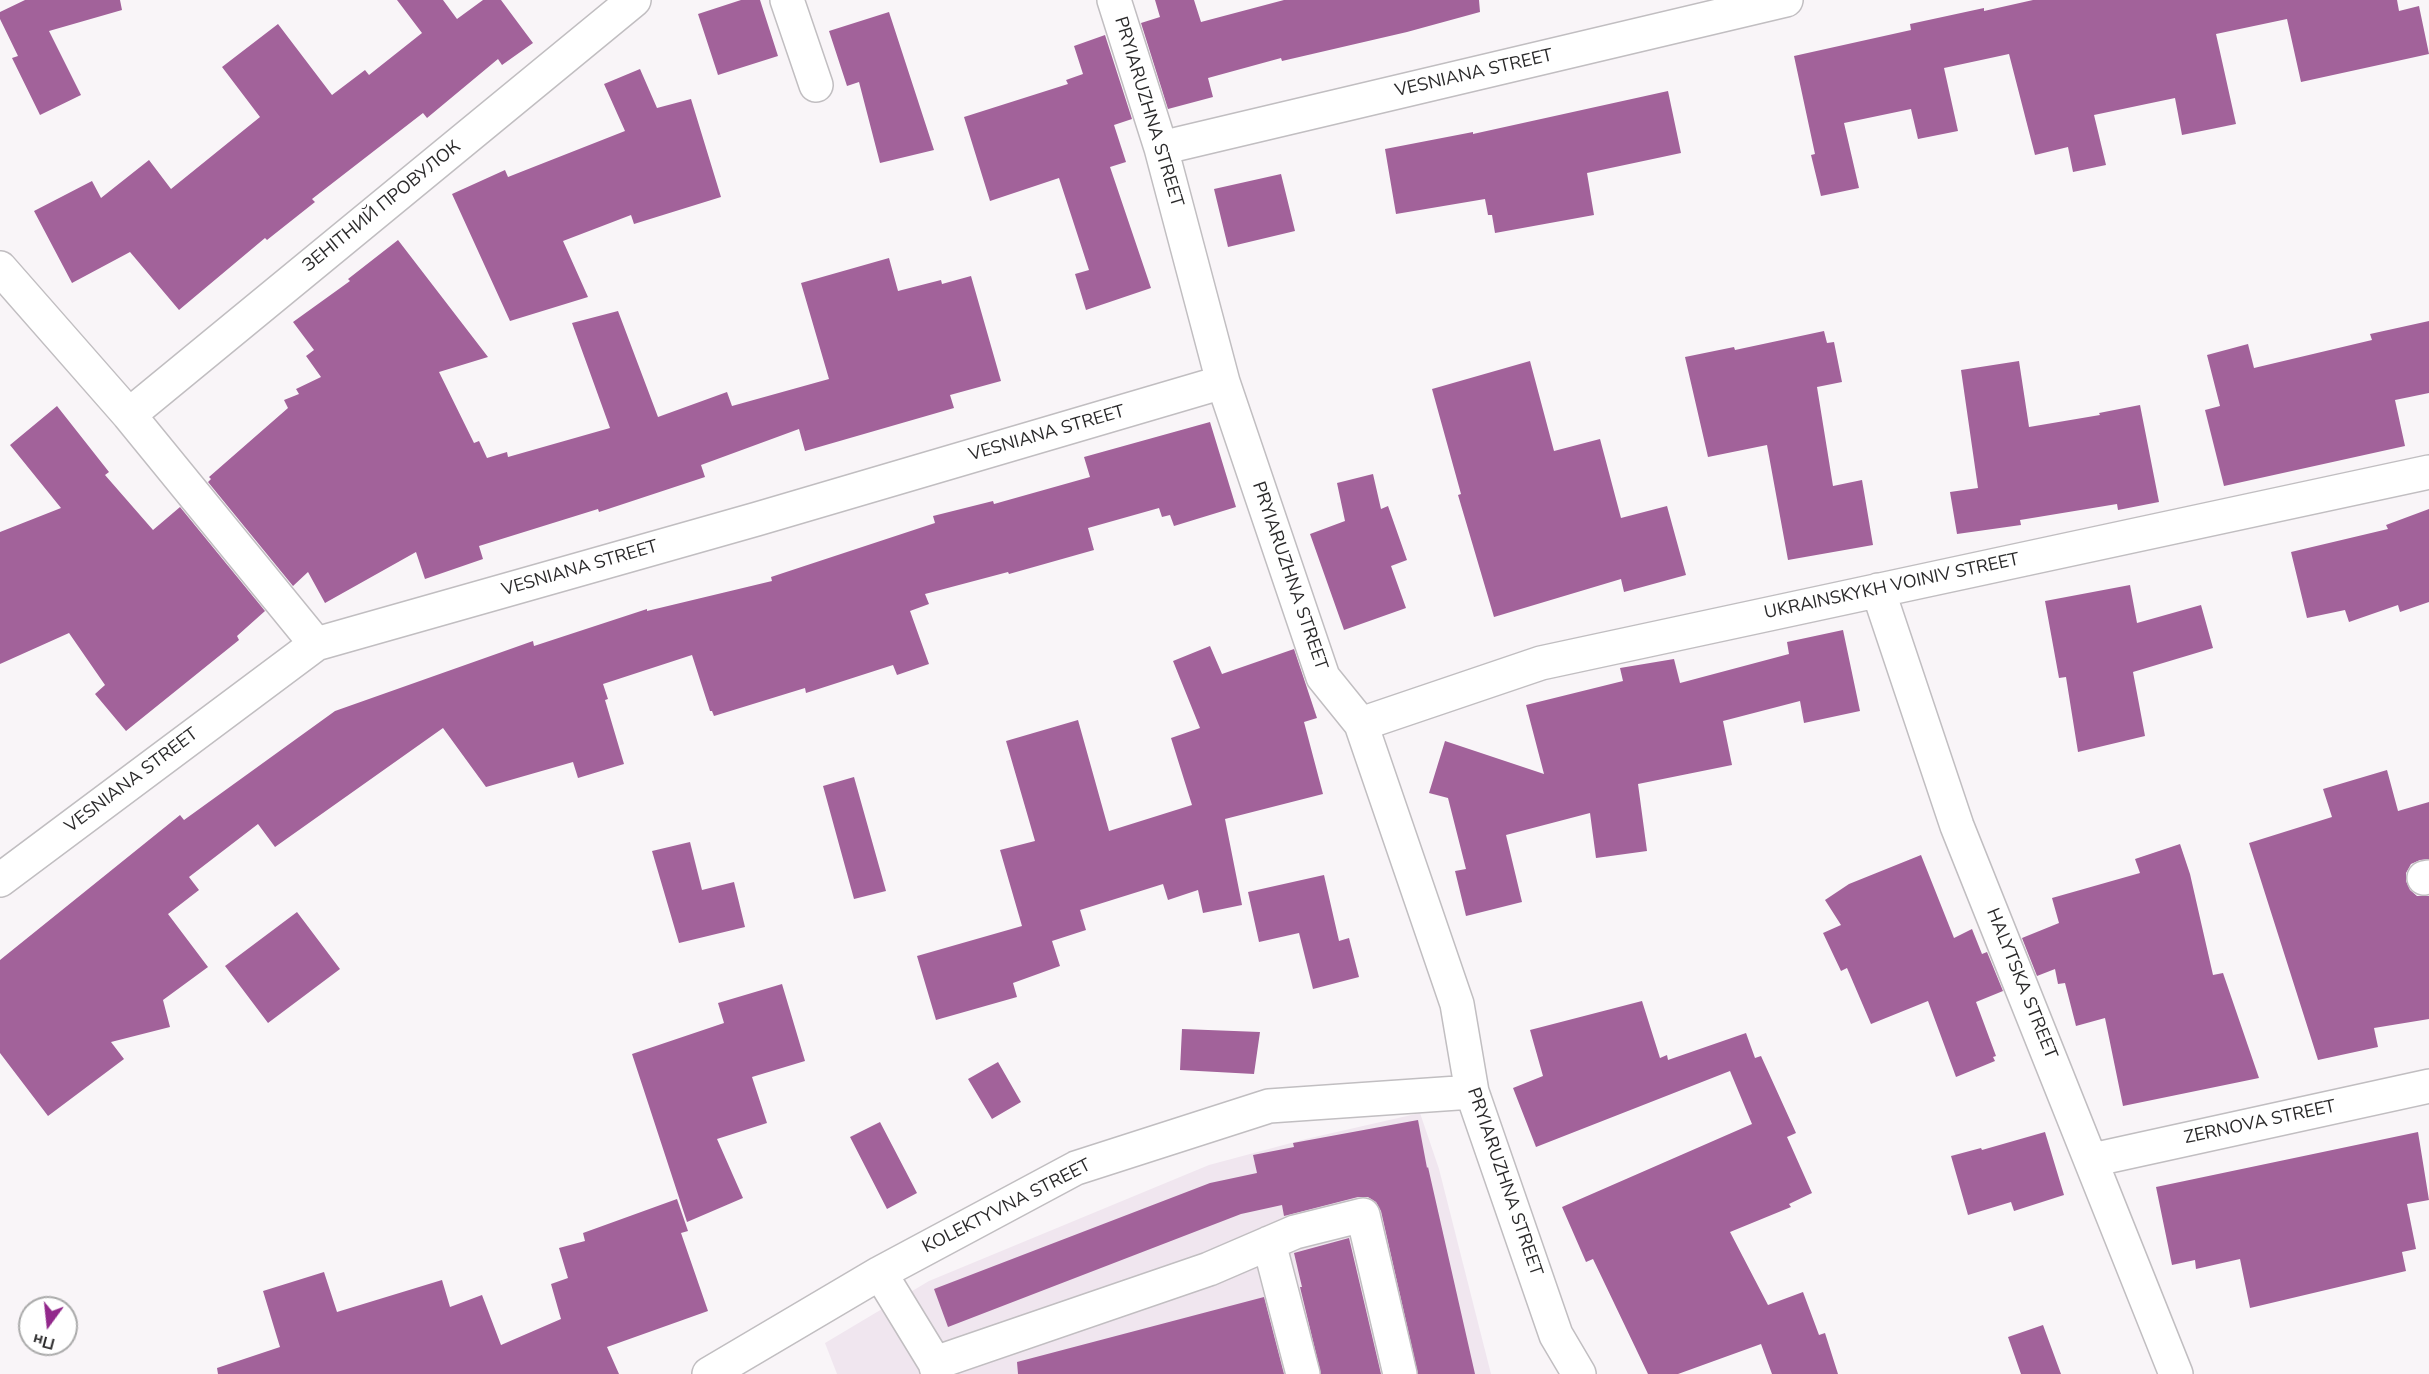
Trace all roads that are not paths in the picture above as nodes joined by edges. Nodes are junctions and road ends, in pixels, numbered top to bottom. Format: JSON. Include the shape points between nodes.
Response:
{"nodes":[{"id":1,"x":634,"y":0,"type":"edge"},
{"id":2,"x":787,"y":0,"type":"edge"},
{"id":3,"x":1114,"y":0,"type":"edge"},
{"id":4,"x":1786,"y":0,"type":"edge"},
{"id":5,"x":816,"y":86,"type":"dead end"},
{"id":6,"x":1161,"y":148,"type":"junction"},
{"id":7,"x":0,"y":268,"type":"edge"},
{"id":8,"x":1223,"y":382,"type":"junction"},
{"id":9,"x":129,"y":415,"type":"junction"},
{"id":10,"x":2429,"y":472,"type":"edge"},
{"id":11,"x":1878,"y":590,"type":"junction"},
{"id":12,"x":316,"y":644,"type":"junction"},
{"id":13,"x":1361,"y":724,"type":"junction"},
{"id":14,"x":0,"y":880,"type":"edge"},
{"id":15,"x":2429,"y":1086,"type":"edge"},
{"id":16,"x":1472,"y":1092,"type":"junction"},
{"id":17,"x":2092,"y":1160,"type":"junction"},
{"id":18,"x":1269,"y":1244,"type":"junction"},
{"id":19,"x":880,"y":1273,"type":"junction"},
{"id":20,"x":936,"y":1368,"type":"edge"},
{"id":21,"x":709,"y":1374,"type":"edge"},
{"id":22,"x":1303,"y":1374,"type":"edge"},
{"id":23,"x":1400,"y":1374,"type":"edge"},
{"id":24,"x":1580,"y":1374,"type":"edge"},
{"id":25,"x":2176,"y":1374,"type":"edge"}],
"edges":[{"from":1,"to":9,"type":"street","name":"ЗЕНІТНИЙ ПРОВУЛОК"},
{"from":2,"to":5,"type":"street"},
{"from":3,"to":6,"type":"street","name":"PRYIARUZHNA STREET"},
{"from":4,"to":6,"type":"street","name":"VESNIANA STREET"},
{"from":6,"to":8,"type":"street","name":"PRYIARUZHNA STREET"},
{"from":7,"to":9,"type":"street"},
{"from":8,"to":12,"type":"street","name":"VESNIANA STREET"},
{"from":8,"to":13,"type":"street","name":"PRYIARUZHNA STREET","via":[[1323,677]]},
{"from":9,"to":12,"type":"street"},
{"from":10,"to":11,"type":"street","name":"UKRAINSKYKH VOINIV STREET"},
{"from":11,"to":13,"type":"street","name":"UKRAINSKYKH VOINIV STREET","via":[[1541,663]]},
{"from":11,"to":17,"type":"street","name":"HALYTSKA STREET","via":[[1957,826]]},
{"from":12,"to":14,"type":"street","name":"VESNIANA STREET"},
{"from":13,"to":16,"type":"street","name":"PRYIARUZHNA STREET","via":[[1457,1004]]},
{"from":15,"to":17,"type":"street","name":"ZERNOVA STREET"},
{"from":16,"to":19,"type":"street","name":"KOLEKTYVNA STREET","via":[[1269,1106],[1076,1168]]},
{"from":16,"to":24,"type":"street","name":"PRYIARUZHNA STREET","via":[[1556,1335]]},
{"from":17,"to":25,"type":"street","name":"HALYTSKA STREET"},
{"from":18,"to":20,"type":"street"},
{"from":18,"to":22,"type":"street"},
{"from":18,"to":23,"type":"street","via":[[1295,1232],[1363,1215]]},
{"from":19,"to":20,"type":"street"},
{"from":19,"to":21,"type":"street","name":"KOLEKTYVNA STREET"}]}
